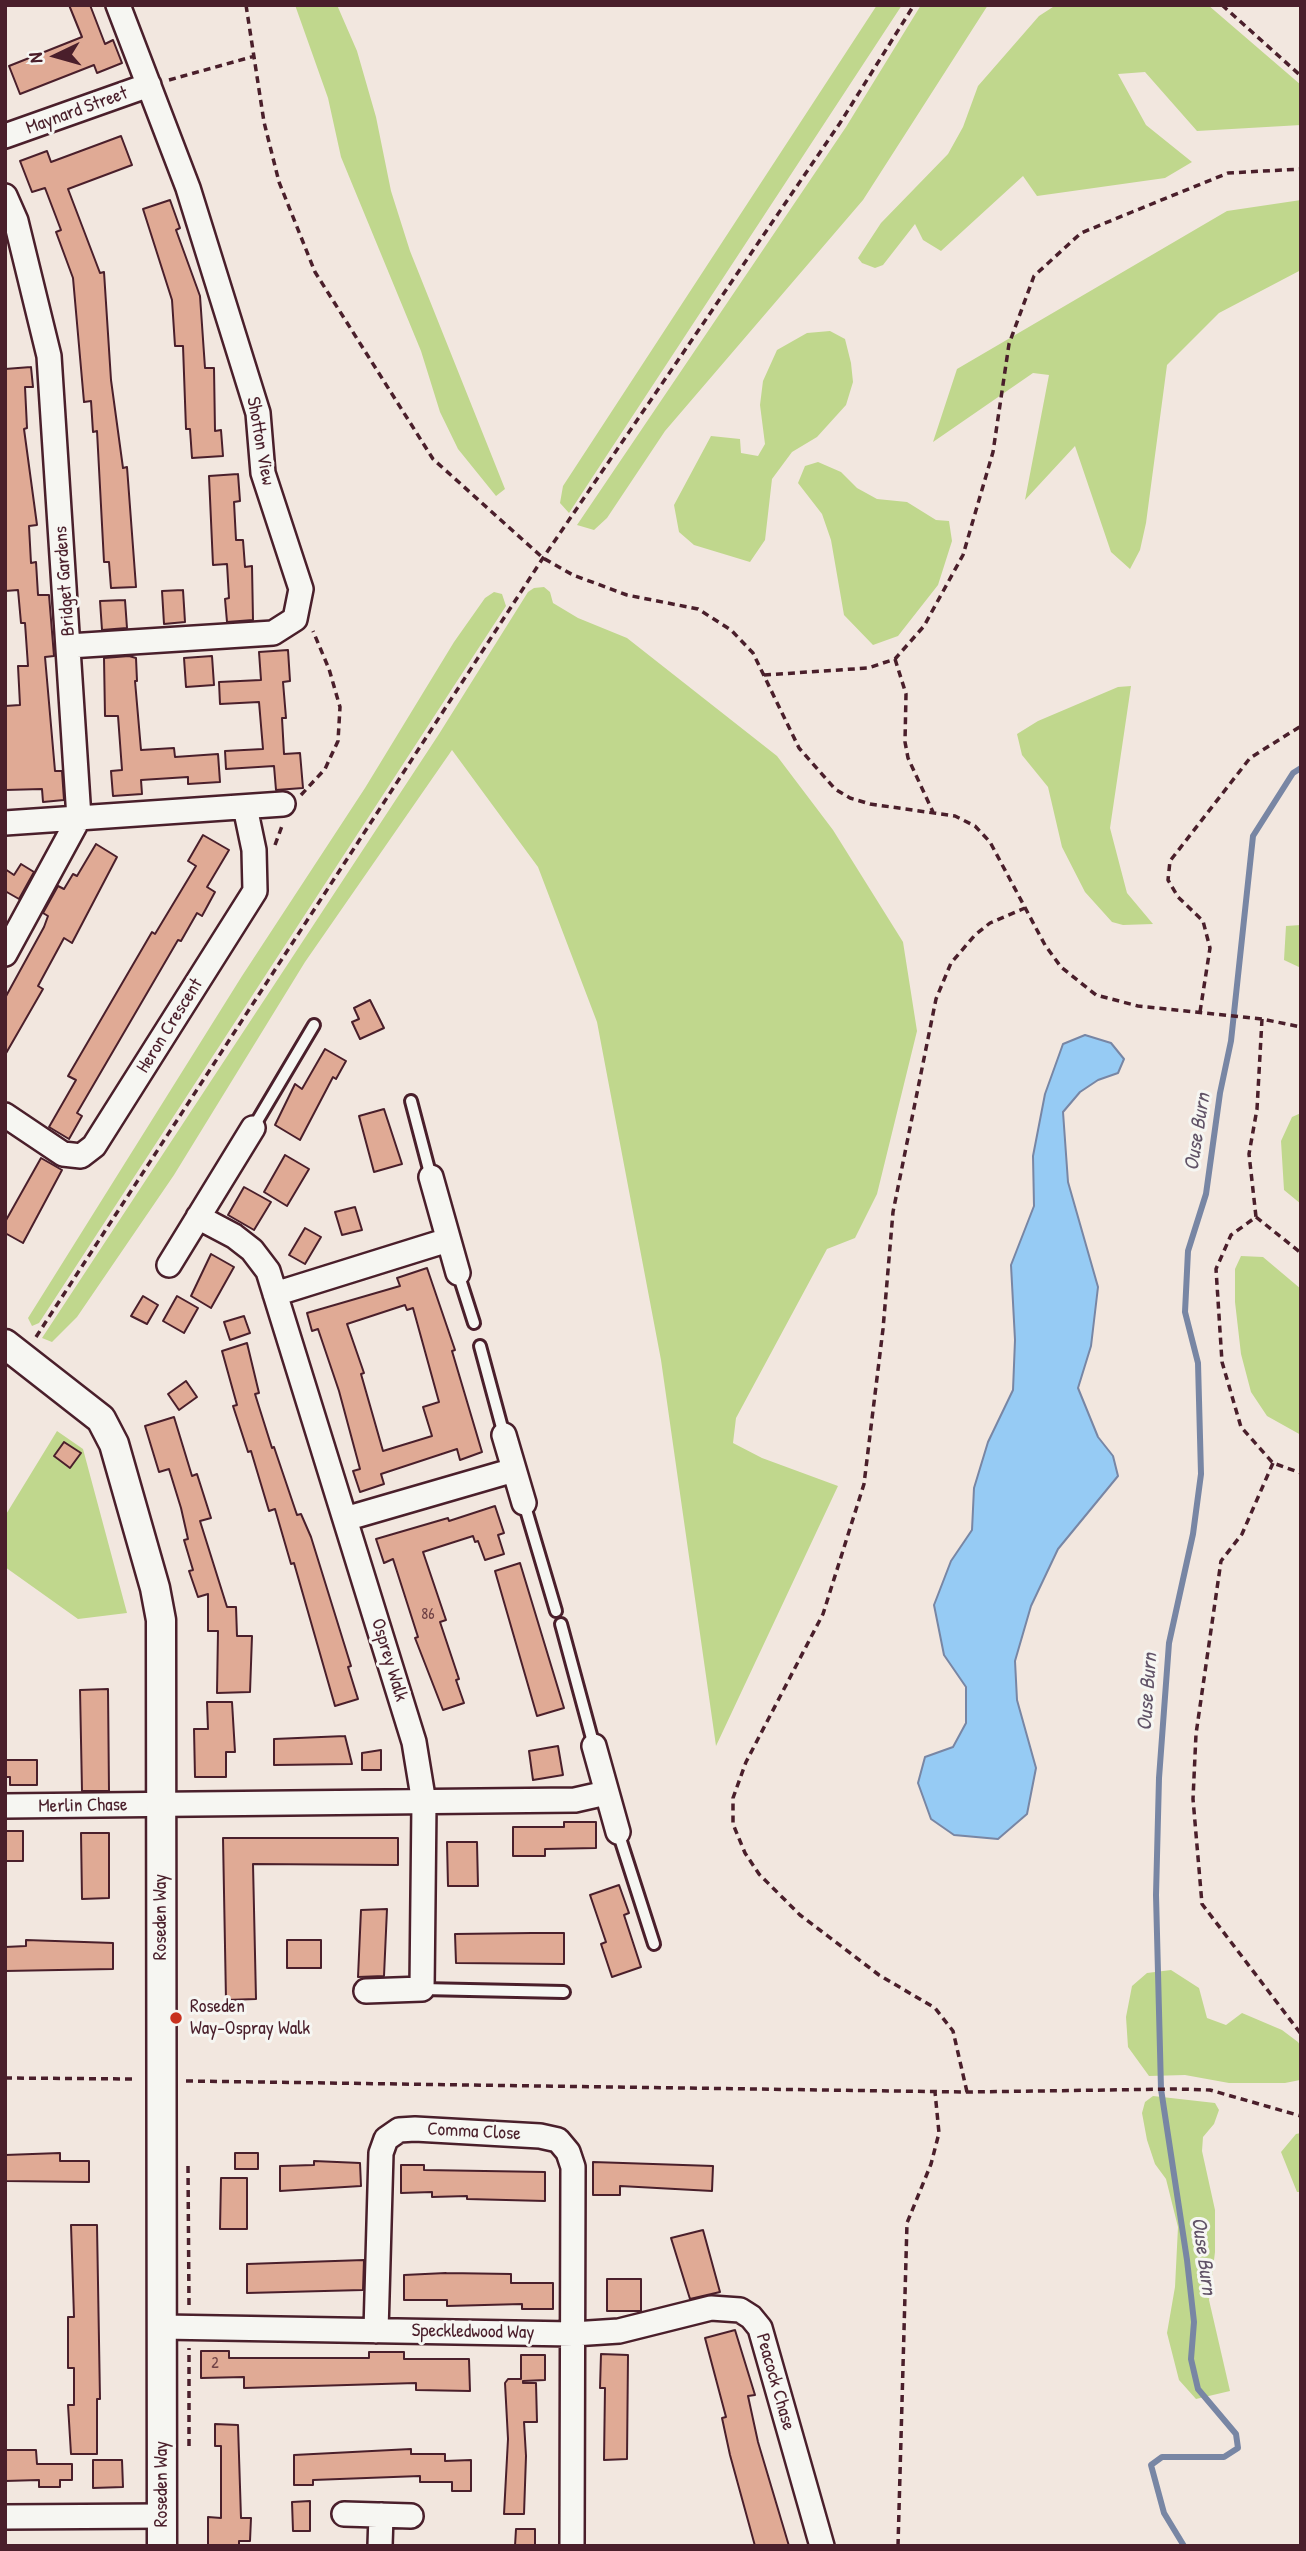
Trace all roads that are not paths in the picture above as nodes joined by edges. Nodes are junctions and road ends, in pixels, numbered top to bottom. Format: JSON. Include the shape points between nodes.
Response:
{"nodes":[{"id":1,"x":118,"y":5,"type":"edge"},
{"id":2,"x":149,"y":85,"type":"junction"},
{"id":3,"x":5,"y":136,"type":"edge"},
{"id":4,"x":5,"y":196,"type":"edge"},
{"id":5,"x":69,"y":646,"type":"junction"},
{"id":6,"x":283,"y":804,"type":"road end"},
{"id":7,"x":245,"y":807,"type":"junction"},
{"id":8,"x":79,"y":818,"type":"junction"},
{"id":9,"x":5,"y":823,"type":"edge"},
{"id":10,"x":5,"y":954,"type":"edge"},
{"id":11,"x":314,"y":1025,"type":"dead end"},
{"id":12,"x":411,"y":1101,"type":"dead end"},
{"id":13,"x":5,"y":1115,"type":"edge"},
{"id":14,"x":253,"y":1128,"type":"joint"},
{"id":15,"x":430,"y":1177,"type":"joint"},
{"id":16,"x":198,"y":1217,"type":"junction"},
{"id":17,"x":448,"y":1240,"type":"junction"},
{"id":18,"x":169,"y":1265,"type":"dead end"},
{"id":19,"x":458,"y":1273,"type":"joint"},
{"id":20,"x":275,"y":1294,"type":"junction"},
{"id":21,"x":474,"y":1323,"type":"dead end"},
{"id":22,"x":480,"y":1346,"type":"dead end"},
{"id":23,"x":14,"y":1351,"type":"edge"},
{"id":24,"x":504,"y":1434,"type":"joint"},
{"id":25,"x":514,"y":1470,"type":"junction"},
{"id":26,"x":524,"y":1503,"type":"joint"},
{"id":27,"x":345,"y":1519,"type":"junction"},
{"id":28,"x":556,"y":1611,"type":"dead end"},
{"id":29,"x":561,"y":1624,"type":"dead end"},
{"id":30,"x":594,"y":1746,"type":"joint"},
{"id":31,"x":606,"y":1793,"type":"junction"},
{"id":32,"x":424,"y":1803,"type":"junction"},
{"id":33,"x":161,"y":1805,"type":"junction"},
{"id":34,"x":5,"y":1806,"type":"edge"},
{"id":35,"x":618,"y":1832,"type":"joint"},
{"id":36,"x":654,"y":1944,"type":"dead end"},
{"id":37,"x":422,"y":1989,"type":"junction"},
{"id":38,"x":366,"y":1990,"type":"dead end"},
{"id":39,"x":564,"y":1992,"type":"dead end"},
{"id":40,"x":162,"y":2327,"type":"junction"},
{"id":41,"x":376,"y":2331,"type":"junction"},
{"id":42,"x":573,"y":2334,"type":"junction"},
{"id":43,"x":344,"y":2514,"type":"dead end"},
{"id":44,"x":381,"y":2515,"type":"junction"},
{"id":45,"x":162,"y":2516,"type":"junction"},
{"id":46,"x":411,"y":2516,"type":"dead end"},
{"id":47,"x":5,"y":2517,"type":"edge"},
{"id":48,"x":162,"y":2546,"type":"edge"},
{"id":49,"x":380,"y":2546,"type":"edge"},
{"id":50,"x":572,"y":2546,"type":"edge"},
{"id":51,"x":822,"y":2546,"type":"edge"}],
"edges":[{"from":1,"to":2,"type":"street"},
{"from":2,"to":3,"type":"street","name":"Maynard Street"},
{"from":2,"to":5,"type":"street","name":"Shotton View","via":[[188,188],[258,413],[263,473],[301,589],[295,619],[273,633]]},
{"from":4,"to":5,"type":"street","name":"Bridget Gardens","via":[[16,221],[49,356]]},
{"from":5,"to":8,"type":"street","name":"Bridget Gardens"},
{"from":6,"to":7,"type":"street"},
{"from":7,"to":8,"type":"street"},
{"from":7,"to":13,"type":"street","name":"Heron Crescent","via":[[254,850],[255,891],[94,1146],[81,1156],[63,1154]]},
{"from":8,"to":9,"type":"street"},
{"from":8,"to":10,"type":"street"},
{"from":11,"to":14,"type":"lane"},
{"from":12,"to":15,"type":"lane"},
{"from":14,"to":16,"type":"street"},
{"from":15,"to":17,"type":"street"},
{"from":16,"to":18,"type":"street"},
{"from":16,"to":20,"type":"street","name":"Osprey Walk","via":[[252,1250],[268,1271]]},
{"from":17,"to":19,"type":"street"},
{"from":17,"to":20,"type":"street"},
{"from":19,"to":21,"type":"lane"},
{"from":20,"to":27,"type":"street","name":"Osprey Walk"},
{"from":22,"to":24,"type":"lane"},
{"from":23,"to":33,"type":"street","name":"Roseden Way","via":[[101,1419],[114,1444],[161,1620]]},
{"from":24,"to":25,"type":"street"},
{"from":25,"to":26,"type":"street"},
{"from":25,"to":27,"type":"street"},
{"from":26,"to":28,"type":"lane"},
{"from":27,"to":32,"type":"street","name":"Osprey Walk","via":[[414,1742]]},
{"from":29,"to":30,"type":"lane"},
{"from":30,"to":31,"type":"street"},
{"from":31,"to":32,"type":"street","via":[[575,1800]]},
{"from":31,"to":35,"type":"street"},
{"from":32,"to":33,"type":"street"},
{"from":32,"to":37,"type":"street","name":"Osprey Walk"},
{"from":33,"to":34,"type":"street","name":"Merlin Chase"},
{"from":33,"to":40,"type":"street","name":"Roseden Way","via":[[145,2083]]},
{"from":35,"to":36,"type":"lane"},
{"from":37,"to":38,"type":"street"},
{"from":37,"to":39,"type":"lane"},
{"from":40,"to":41,"type":"street","name":"Speckledwood Way"},
{"from":40,"to":45,"type":"street","name":"Roseden Way"},
{"from":41,"to":42,"type":"street","name":"Speckledwood Way"},
{"from":41,"to":42,"type":"street","name":"Comma Close","via":[[381,2154],[386,2140],[399,2130],[415,2129],[540,2136],[558,2140],[568,2152],[573,2167]]},
{"from":42,"to":50,"type":"street"},
{"from":42,"to":51,"type":"street","name":"Peacock Chase","via":[[620,2332],[711,2308],[740,2310],[751,2317],[760,2328]]},
{"from":43,"to":44,"type":"street"},
{"from":44,"to":46,"type":"street"},
{"from":44,"to":49,"type":"street"},
{"from":45,"to":47,"type":"street"},
{"from":45,"to":48,"type":"street","name":"Roseden Way"}]}
